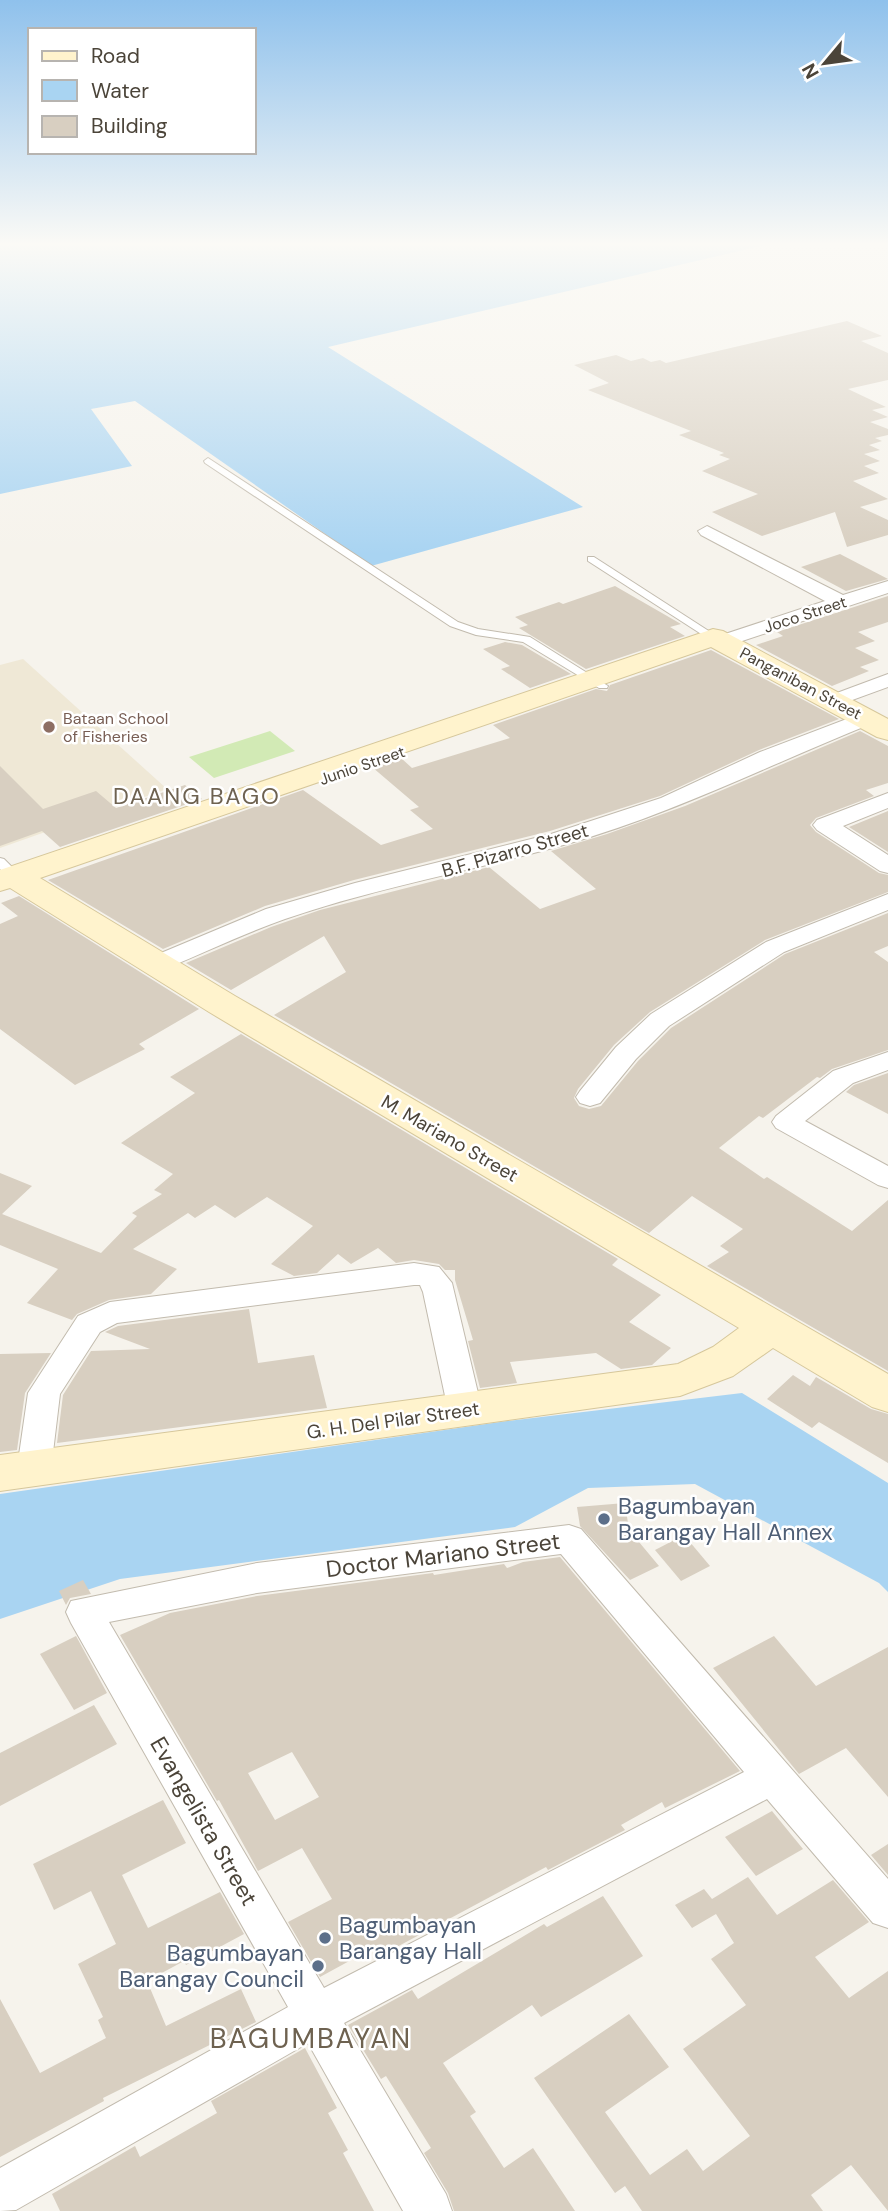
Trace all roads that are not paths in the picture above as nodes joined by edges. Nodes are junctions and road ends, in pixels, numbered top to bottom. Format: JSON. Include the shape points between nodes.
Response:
{"nodes":[{"id":1,"x":208,"y":461,"type":"dead end"},
{"id":2,"x":706,"y":531,"type":"dead end"},
{"id":3,"x":591,"y":559,"type":"dead end"},
{"id":4,"x":888,"y":587,"type":"edge"},
{"id":5,"x":841,"y":602,"type":"junction"},
{"id":6,"x":718,"y":639,"type":"junction"},
{"id":7,"x":888,"y":680,"type":"edge"},
{"id":8,"x":598,"y":683,"type":"junction"},
{"id":9,"x":833,"y":701,"type":"junction"},
{"id":10,"x":877,"y":724,"type":"edge"},
{"id":11,"x":888,"y":800,"type":"edge"},
{"id":12,"x":888,"y":866,"type":"edge"},
{"id":13,"x":7,"y":878,"type":"edge"},
{"id":14,"x":888,"y":901,"type":"edge"},
{"id":15,"x":158,"y":963,"type":"junction"},
{"id":16,"x":888,"y":1060,"type":"edge"},
{"id":17,"x":590,"y":1097,"type":"dead end"},
{"id":18,"x":888,"y":1178,"type":"edge"},
{"id":19,"x":770,"y":1326,"type":"junction"},
{"id":20,"x":888,"y":1395,"type":"edge"},
{"id":21,"x":465,"y":1410,"type":"junction"},
{"id":22,"x":17,"y":1471,"type":"edge"},
{"id":23,"x":84,"y":1612,"type":"joint"},
{"id":24,"x":772,"y":1777,"type":"junction"},
{"id":25,"x":888,"y":1909,"type":"edge"},
{"id":26,"x":315,"y":2015,"type":"junction"},
{"id":27,"x":0,"y":2194,"type":"edge"},
{"id":28,"x":429,"y":2211,"type":"edge"}],
"edges":[{"from":1,"to":8,"type":"lane","via":[[454,624],[526,639]]},
{"from":2,"to":5,"type":"street"},
{"from":3,"to":6,"type":"lane"},
{"from":4,"to":5,"type":"street","name":"Joco Street"},
{"from":5,"to":6,"type":"street","name":"Joco Street"},
{"from":6,"to":8,"type":"street","name":"Junio Street"},
{"from":6,"to":9,"type":"street","name":"Panganiban Street"},
{"from":7,"to":9,"type":"street"},
{"from":8,"to":13,"type":"street","name":"Junio Street"},
{"from":9,"to":10,"type":"street","name":"Panganiban Street"},
{"from":10,"to":15,"type":"street","name":"B.F. Pizarro Street","via":[[775,754],[669,803],[559,839],[275,914]]},
{"from":11,"to":12,"type":"street","via":[[825,825]]},
{"from":13,"to":15,"type":"street","name":"M. Mariano Street"},
{"from":14,"to":17,"type":"street","via":[[775,947],[660,1020]]},
{"from":15,"to":19,"type":"street","name":"M. Mariano Street"},
{"from":16,"to":18,"type":"street","via":[[843,1077],[786,1122]]},
{"from":19,"to":20,"type":"street","name":"M. Mariano Street"},
{"from":19,"to":21,"type":"street","name":"G. H. Del Pilar Street","via":[[734,1357],[680,1380]]},
{"from":21,"to":22,"type":"street","name":"G. H. Del Pilar Street"},
{"from":21,"to":22,"type":"street","via":[[439,1292],[428,1275],[110,1313],[89,1324],[44,1393]]},
{"from":23,"to":24,"type":"street","name":"Doctor Mariano Street","via":[[257,1578],[569,1539]]},
{"from":23,"to":26,"type":"street","name":"Evangelista Street"},
{"from":24,"to":25,"type":"street","name":"Doctor Mariano Street"},
{"from":24,"to":26,"type":"street"},
{"from":26,"to":27,"type":"street"},
{"from":26,"to":28,"type":"street","name":"Evangelista Street"}]}
